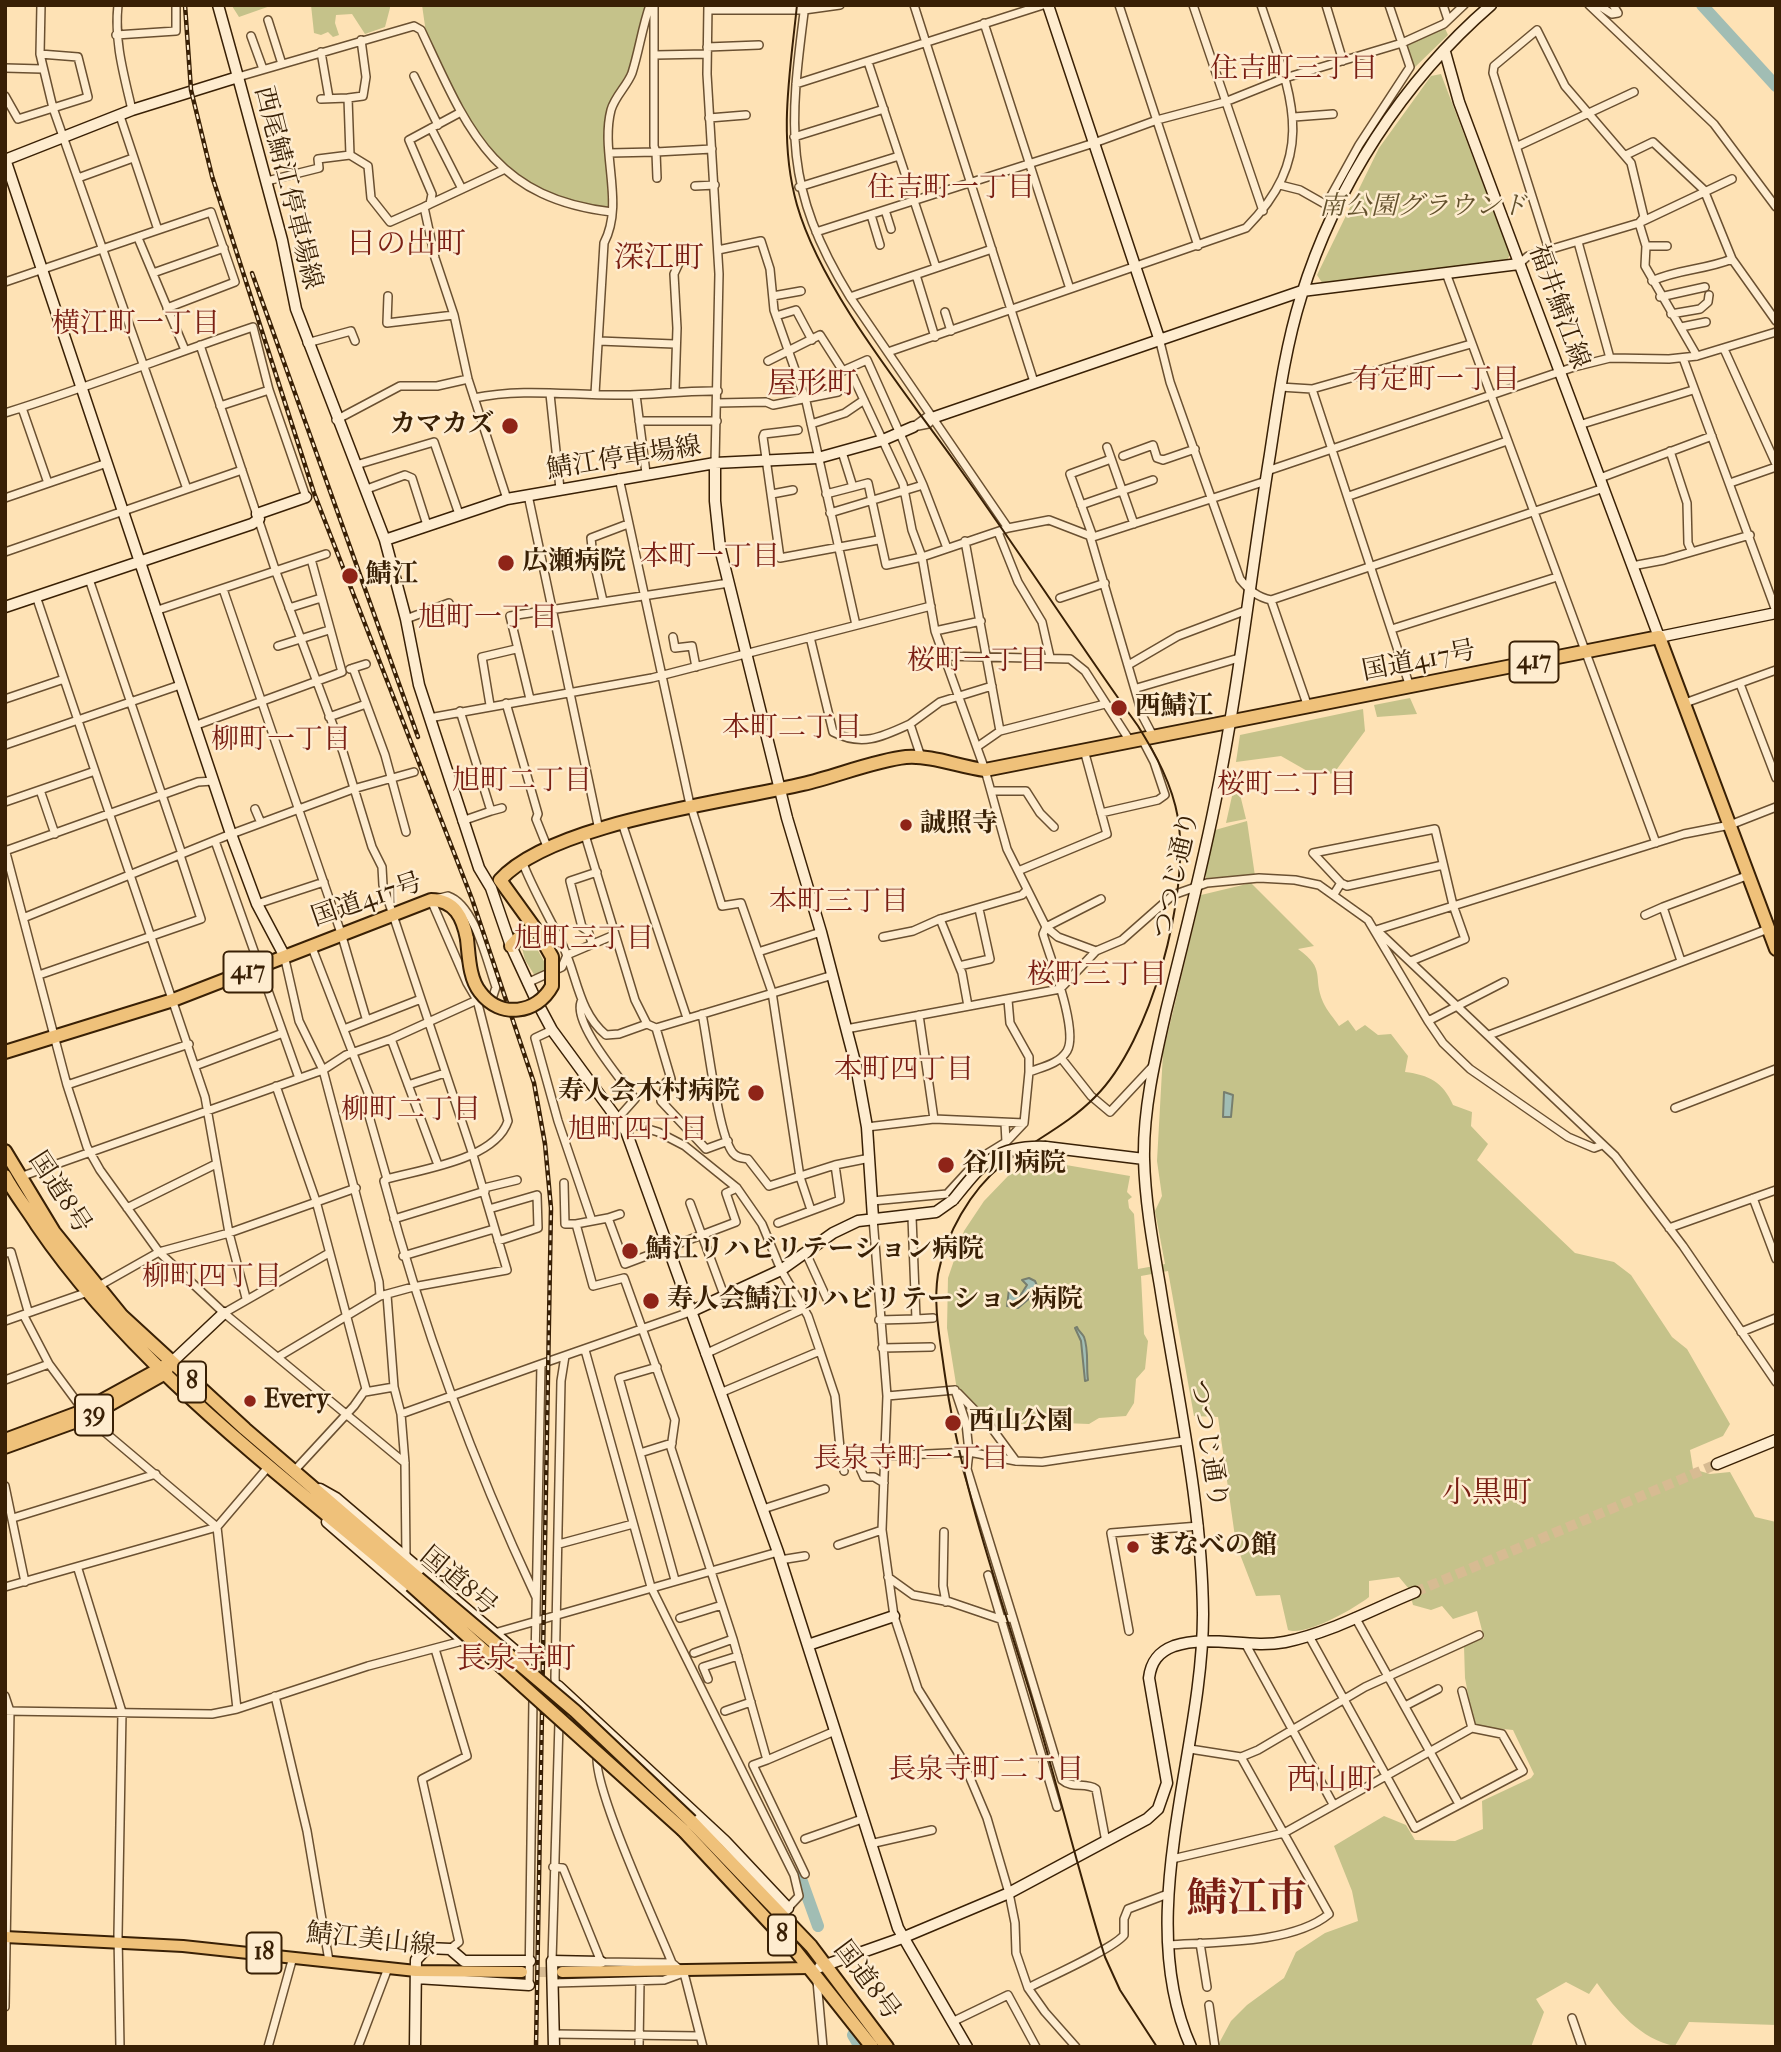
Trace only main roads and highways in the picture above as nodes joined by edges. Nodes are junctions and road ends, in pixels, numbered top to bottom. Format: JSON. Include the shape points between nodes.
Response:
{"nodes":[{"id":1,"x":985,"y":771,"type":"junction"},
{"id":2,"x":780,"y":787,"type":"junction"},
{"id":3,"x":1771,"y":932,"type":"edge"},
{"id":4,"x":539,"y":934,"type":"junction"},
{"id":5,"x":511,"y":946,"type":"road end"},
{"id":6,"x":1776,"y":949,"type":"edge"},
{"id":7,"x":5,"y":1052,"type":"edge"},
{"id":8,"x":5,"y":1151,"type":"edge"},
{"id":9,"x":10,"y":1179,"type":"edge"},
{"id":10,"x":164,"y":1369,"type":"junction"},
{"id":11,"x":85,"y":1414,"type":"junction"},
{"id":12,"x":5,"y":1438,"type":"edge"},
{"id":13,"x":5,"y":1448,"type":"edge"},
{"id":14,"x":302,"y":1485,"type":"junction"},
{"id":15,"x":687,"y":1825,"type":"junction"},
{"id":16,"x":6,"y":1937,"type":"edge"},
{"id":17,"x":522,"y":1972,"type":"tunnel mouth"},
{"id":18,"x":562,"y":1972,"type":"tunnel mouth"},
{"id":19,"x":814,"y":1973,"type":"junction"},
{"id":20,"x":872,"y":2047,"type":"edge"},
{"id":21,"x":887,"y":2047,"type":"edge"}],
"edges":[{"from":1,"to":2,"type":"highway","name":"国道417号","number":"417","via":[[910,757]]},
{"from":1,"to":2,"type":"highway","name":"国道417号","number":"417","via":[[920,754],[900,755]]},
{"from":1,"to":3,"type":"highway","name":"国道417号","number":"417","via":[[1659,637]]},
{"from":2,"to":4,"type":"highway","name":"国道417号","number":"417","via":[[622,823],[522,861],[495,884]]},
{"from":3,"to":6,"type":"highway"},
{"from":4,"to":5,"type":"highway","via":[[523,932]]},
{"from":4,"to":7,"type":"highway","name":"国道417号","number":"417","bridge":true,"via":[[552,957],[552,986],[536,1005],[516,1010],[491,1004],[479,991],[472,976],[464,923],[457,911],[441,900],[431,900],[173,1000]]},
{"from":8,"to":9,"type":"highway","name":"国道8号","number":"8"},
{"from":9,"to":10,"type":"highway","name":"国道8号","number":"8","via":[[92,1290]]},
{"from":10,"to":11,"type":"main road","number":"39"},
{"from":10,"to":14,"type":"highway","name":"国道8号","number":"8","via":[[270,1466]]},
{"from":10,"to":14,"type":"highway","name":"国道8号","number":"8","via":[[294,1471]]},
{"from":11,"to":12,"type":"main road","number":"39"},
{"from":11,"to":13,"type":"main road","number":"39"},
{"from":14,"to":15,"type":"highway","name":"国道8号","number":"8","bridge":true,"via":[[575,1711]]},
{"from":15,"to":19,"type":"highway","name":"国道8号","number":"8"},
{"from":15,"to":21,"type":"highway","name":"国道8号","number":"8","via":[[785,1911]]},
{"from":16,"to":17,"type":"main road","name":"鯖江美山線","number":"18","via":[[118,1941],[293,1957],[416,1975]]},
{"from":18,"to":19,"type":"main road"},
{"from":19,"to":20,"type":"highway","name":"国道8号","number":"8"}]}
